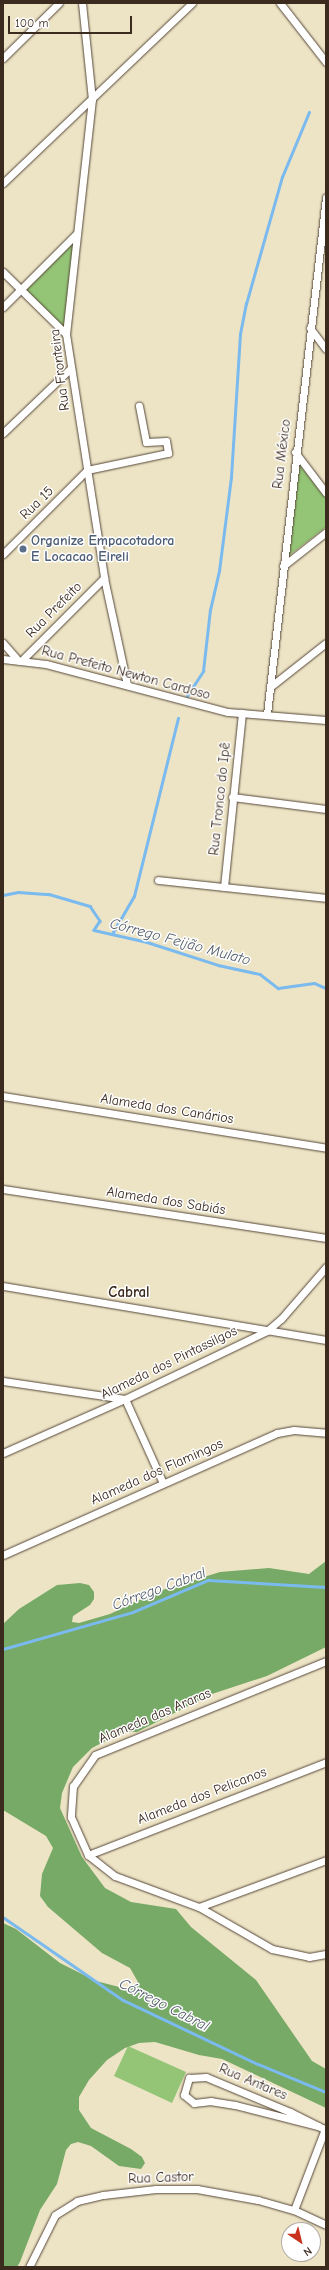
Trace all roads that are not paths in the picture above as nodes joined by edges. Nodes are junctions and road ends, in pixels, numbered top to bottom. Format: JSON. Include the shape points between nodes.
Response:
{"nodes":[{"id":1,"x":59,"y":3,"type":"edge"},
{"id":2,"x":82,"y":3,"type":"edge"},
{"id":3,"x":192,"y":3,"type":"edge"},
{"id":4,"x":280,"y":3,"type":"edge"},
{"id":5,"x":3,"y":58,"type":"edge"},
{"id":6,"x":326,"y":62,"type":"edge"},
{"id":7,"x":92,"y":99,"type":"junction"},
{"id":8,"x":3,"y":183,"type":"edge"},
{"id":9,"x":326,"y":197,"type":"edge"},
{"id":10,"x":325,"y":208,"type":"edge"},
{"id":11,"x":76,"y":234,"type":"junction"},
{"id":12,"x":3,"y":272,"type":"edge"},
{"id":13,"x":20,"y":290,"type":"junction"},
{"id":14,"x":3,"y":307,"type":"edge"},
{"id":15,"x":310,"y":328,"type":"junction"},
{"id":16,"x":66,"y":334,"type":"junction"},
{"id":17,"x":326,"y":349,"type":"edge"},
{"id":18,"x":71,"y":368,"type":"junction"},
{"id":19,"x":139,"y":406,"type":"dead end"},
{"id":20,"x":3,"y":432,"type":"edge"},
{"id":21,"x":295,"y":452,"type":"junction"},
{"id":22,"x":87,"y":470,"type":"junction"},
{"id":23,"x":326,"y":493,"type":"edge"},
{"id":24,"x":326,"y":532,"type":"edge"},
{"id":25,"x":3,"y":554,"type":"edge"},
{"id":26,"x":283,"y":566,"type":"junction"},
{"id":27,"x":104,"y":578,"type":"junction"},
{"id":28,"x":3,"y":643,"type":"edge"},
{"id":29,"x":326,"y":643,"type":"edge"},
{"id":30,"x":3,"y":659,"type":"edge"},
{"id":31,"x":20,"y":660,"type":"junction"},
{"id":32,"x":126,"y":684,"type":"junction"},
{"id":33,"x":270,"y":687,"type":"junction"},
{"id":34,"x":242,"y":714,"type":"junction"},
{"id":35,"x":267,"y":714,"type":"junction"},
{"id":36,"x":326,"y":720,"type":"edge"},
{"id":37,"x":232,"y":797,"type":"junction"},
{"id":38,"x":326,"y":809,"type":"edge"},
{"id":39,"x":158,"y":880,"type":"dead end"},
{"id":40,"x":224,"y":887,"type":"junction"},
{"id":41,"x":326,"y":898,"type":"edge"},
{"id":42,"x":3,"y":1096,"type":"edge"},
{"id":43,"x":326,"y":1148,"type":"edge"},
{"id":44,"x":3,"y":1190,"type":"edge"},
{"id":45,"x":326,"y":1238,"type":"edge"},
{"id":46,"x":326,"y":1267,"type":"edge"},
{"id":47,"x":3,"y":1286,"type":"edge"},
{"id":48,"x":267,"y":1331,"type":"junction"},
{"id":49,"x":326,"y":1340,"type":"edge"},
{"id":50,"x":3,"y":1381,"type":"edge"},
{"id":51,"x":125,"y":1399,"type":"junction"},
{"id":52,"x":326,"y":1433,"type":"edge"},
{"id":53,"x":3,"y":1453,"type":"edge"},
{"id":54,"x":163,"y":1483,"type":"junction"},
{"id":55,"x":3,"y":1556,"type":"edge"},
{"id":56,"x":326,"y":1661,"type":"edge"},
{"id":57,"x":326,"y":1762,"type":"edge"},
{"id":58,"x":88,"y":1855,"type":"junction"},
{"id":59,"x":326,"y":1860,"type":"edge"},
{"id":60,"x":199,"y":1907,"type":"junction"},
{"id":61,"x":326,"y":1954,"type":"edge"},
{"id":62,"x":323,"y":2128,"type":"edge"},
{"id":63,"x":294,"y":2210,"type":"junction"},
{"id":64,"x":326,"y":2225,"type":"edge"},
{"id":65,"x":29,"y":2267,"type":"edge"}],
"edges":[{"from":1,"to":5,"type":"street"},
{"from":2,"to":7,"type":"street","name":"Rua Fronteira"},
{"from":3,"to":7,"type":"street"},
{"from":4,"to":6,"type":"street"},
{"from":7,"to":8,"type":"street"},
{"from":7,"to":11,"type":"street","name":"Rua Fronteira"},
{"from":9,"to":10,"type":"street","name":"Rua México"},
{"from":10,"to":15,"type":"street","name":"Rua México"},
{"from":11,"to":13,"type":"street"},
{"from":11,"to":16,"type":"street","name":"Rua Fronteira"},
{"from":12,"to":13,"type":"street"},
{"from":13,"to":14,"type":"street"},
{"from":13,"to":16,"type":"street"},
{"from":15,"to":17,"type":"street"},
{"from":15,"to":21,"type":"street","name":"Rua México"},
{"from":16,"to":18,"type":"street","name":"Rua Fronteira"},
{"from":18,"to":20,"type":"street"},
{"from":18,"to":22,"type":"street","name":"Rua Fronteira"},
{"from":19,"to":22,"type":"street","via":[[146,442],[166,441],[168,453]]},
{"from":21,"to":23,"type":"street"},
{"from":21,"to":26,"type":"street","name":"Rua México"},
{"from":22,"to":25,"type":"street","name":"Rua 15"},
{"from":22,"to":27,"type":"street","name":"Rua Fronteira"},
{"from":24,"to":26,"type":"street"},
{"from":26,"to":33,"type":"street","name":"Rua México"},
{"from":27,"to":31,"type":"street","name":"Rua Prefeito"},
{"from":27,"to":32,"type":"street","name":"Rua Fronteira"},
{"from":28,"to":31,"type":"street"},
{"from":29,"to":33,"type":"street"},
{"from":30,"to":31,"type":"street","name":"Rua Prefeito Newton Cardoso"},
{"from":31,"to":32,"type":"street","name":"Rua Prefeito Newton Cardoso"},
{"from":32,"to":34,"type":"street","name":"Rua Prefeito Newton Cardoso","via":[[185,703]]},
{"from":33,"to":35,"type":"street","name":"Rua México"},
{"from":34,"to":35,"type":"street","name":"Rua Prefeito Newton Cardoso"},
{"from":34,"to":37,"type":"street","name":"Rua Tronco do Ipê"},
{"from":35,"to":36,"type":"street","name":"Rua Prefeito Newton Cardoso"},
{"from":37,"to":38,"type":"street"},
{"from":37,"to":40,"type":"street","name":"Rua Tronco do Ipê"},
{"from":39,"to":40,"type":"street"},
{"from":40,"to":41,"type":"street"},
{"from":42,"to":43,"type":"street","name":"Alameda dos Canários"},
{"from":44,"to":45,"type":"street","name":"Alameda dos Sabiás"},
{"from":46,"to":48,"type":"street","name":"Alameda dos Pintassilgos","via":[[281,1319]]},
{"from":47,"to":48,"type":"street"},
{"from":48,"to":49,"type":"street"},
{"from":48,"to":51,"type":"street","name":"Alameda dos Pintassilgos"},
{"from":50,"to":51,"type":"street"},
{"from":51,"to":53,"type":"street","name":"Alameda dos Pintassilgos"},
{"from":51,"to":54,"type":"street"},
{"from":52,"to":54,"type":"street","name":"Alameda dos Flamingos","via":[[294,1430],[277,1433]]},
{"from":54,"to":55,"type":"street","name":"Alameda dos Flamingos"},
{"from":56,"to":58,"type":"street","name":"Alameda das Araras","via":[[95,1755],[73,1786],[71,1817]]},
{"from":57,"to":58,"type":"street","name":"Alameda dos Pelicanos"},
{"from":58,"to":60,"type":"street","name":"Alameda das Araras","via":[[115,1876]]},
{"from":59,"to":60,"type":"street"},
{"from":60,"to":61,"type":"street","name":"Alameda das Araras","via":[[272,1949],[309,1957]]},
{"from":62,"to":62,"type":"street","name":"Rua Antares","via":[[235,2105],[211,2101],[194,2103],[184,2095],[189,2078],[206,2076]]},
{"from":62,"to":63,"type":"street"},
{"from":63,"to":64,"type":"street","name":"Rua Castor"},
{"from":63,"to":65,"type":"street","name":"Rua Castor","via":[[258,2200],[197,2189],[156,2189],[103,2195],[77,2201],[55,2215]]}]}
